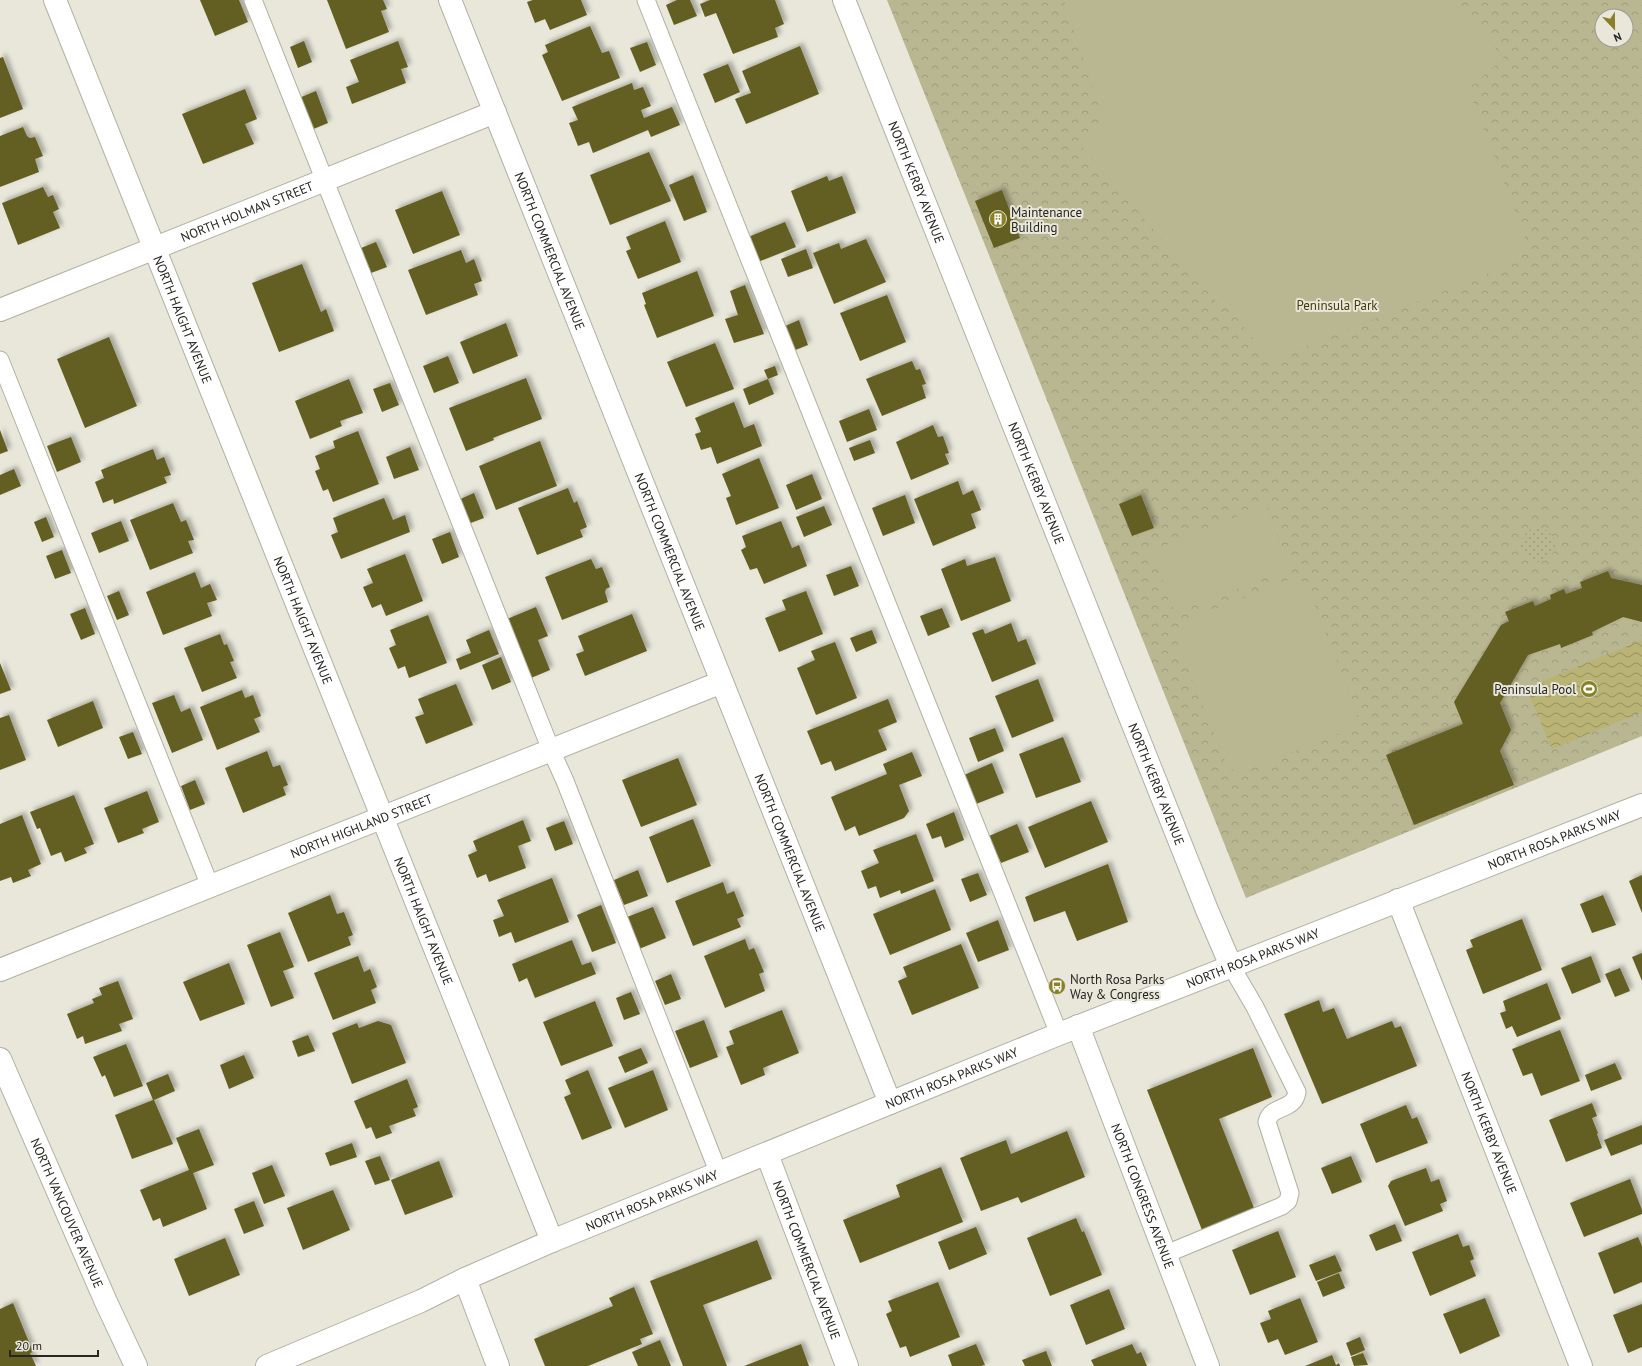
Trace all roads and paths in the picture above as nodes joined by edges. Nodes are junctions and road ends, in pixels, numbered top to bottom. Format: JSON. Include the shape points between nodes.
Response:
{"nodes":[{"id":1,"x":55,"y":0,"type":"edge"},
{"id":2,"x":253,"y":0,"type":"edge"},
{"id":3,"x":450,"y":0,"type":"edge"},
{"id":4,"x":646,"y":0,"type":"edge"},
{"id":5,"x":844,"y":0,"type":"edge"},
{"id":6,"x":495,"y":112,"type":"junction"},
{"id":7,"x":325,"y":180,"type":"junction"},
{"id":8,"x":154,"y":248,"type":"junction"},
{"id":9,"x":0,"y":310,"type":"edge"},
{"id":10,"x":0,"y":360,"type":"edge"},
{"id":11,"x":722,"y":682,"type":"junction"},
{"id":12,"x":551,"y":750,"type":"junction"},
{"id":13,"x":1642,"y":805,"type":"edge"},
{"id":14,"x":382,"y":818,"type":"junction"},
{"id":15,"x":210,"y":886,"type":"junction"},
{"id":16,"x":1398,"y":900,"type":"junction"},
{"id":17,"x":1231,"y":966,"type":"junction"},
{"id":18,"x":0,"y":970,"type":"edge"},
{"id":19,"x":1068,"y":1030,"type":"junction"},
{"id":20,"x":0,"y":1059,"type":"edge"},
{"id":21,"x":890,"y":1103,"type":"junction"},
{"id":22,"x":767,"y":1154,"type":"junction"},
{"id":23,"x":719,"y":1174,"type":"junction"},
{"id":24,"x":552,"y":1241,"type":"junction"},
{"id":25,"x":1166,"y":1254,"type":"junction"},
{"id":26,"x":465,"y":1279,"type":"junction"},
{"id":27,"x":136,"y":1366,"type":"edge"},
{"id":28,"x":267,"y":1366,"type":"edge"},
{"id":29,"x":498,"y":1366,"type":"edge"},
{"id":30,"x":847,"y":1366,"type":"edge"},
{"id":31,"x":1208,"y":1366,"type":"edge"},
{"id":32,"x":1581,"y":1366,"type":"edge"}],
"edges":[{"from":1,"to":8,"type":"street","name":"NORTH HAIGHT AVENUE"},
{"from":2,"to":7,"type":"lane"},
{"from":3,"to":6,"type":"street","name":"NORTH COMMERCIAL AVENUE"},
{"from":4,"to":19,"type":"lane"},
{"from":5,"to":17,"type":"street","name":"NORTH KERBY AVENUE"},
{"from":6,"to":7,"type":"street","name":"NORTH HOLMAN STREET"},
{"from":6,"to":11,"type":"street","name":"NORTH COMMERCIAL AVENUE"},
{"from":7,"to":8,"type":"street","name":"NORTH HOLMAN STREET"},
{"from":7,"to":12,"type":"lane"},
{"from":8,"to":9,"type":"street","name":"NORTH HOLMAN STREET"},
{"from":8,"to":14,"type":"street","name":"NORTH HAIGHT AVENUE"},
{"from":10,"to":15,"type":"lane"},
{"from":11,"to":12,"type":"street","name":"NORTH HIGHLAND STREET"},
{"from":11,"to":21,"type":"street","name":"NORTH COMMERCIAL AVENUE"},
{"from":12,"to":14,"type":"street","name":"NORTH HIGHLAND STREET"},
{"from":12,"to":23,"type":"lane"},
{"from":13,"to":16,"type":"street","name":"NORTH ROSA PARKS WAY"},
{"from":14,"to":15,"type":"street","name":"NORTH HIGHLAND STREET"},
{"from":14,"to":24,"type":"street","name":"NORTH HAIGHT AVENUE"},
{"from":15,"to":18,"type":"street","name":"NORTH HIGHLAND STREET"},
{"from":16,"to":17,"type":"street","name":"NORTH ROSA PARKS WAY"},
{"from":16,"to":32,"type":"street","name":"NORTH KERBY AVENUE"},
{"from":17,"to":19,"type":"street","name":"NORTH ROSA PARKS WAY"},
{"from":17,"to":25,"type":"lane","via":[[1255,1007],[1297,1092],[1293,1103],[1273,1112],[1266,1122],[1290,1193],[1288,1201],[1282,1206]]},
{"from":19,"to":21,"type":"street","name":"NORTH ROSA PARKS WAY"},
{"from":19,"to":25,"type":"street","name":"NORTH CONGRESS AVENUE"},
{"from":20,"to":27,"type":"street","name":"NORTH VANCOUVER AVENUE"},
{"from":21,"to":22,"type":"street","name":"NORTH ROSA PARKS WAY"},
{"from":22,"to":23,"type":"street","name":"NORTH ROSA PARKS WAY"},
{"from":22,"to":30,"type":"street","name":"NORTH COMMERCIAL AVENUE"},
{"from":23,"to":24,"type":"street","name":"NORTH ROSA PARKS WAY"},
{"from":24,"to":26,"type":"street","name":"NORTH ROSA PARKS WAY"},
{"from":25,"to":31,"type":"street","name":"NORTH CONGRESS AVENUE"},
{"from":26,"to":28,"type":"street","name":"NORTH ROSA PARKS WAY","via":[[421,1302]]},
{"from":26,"to":29,"type":"street"}]}
